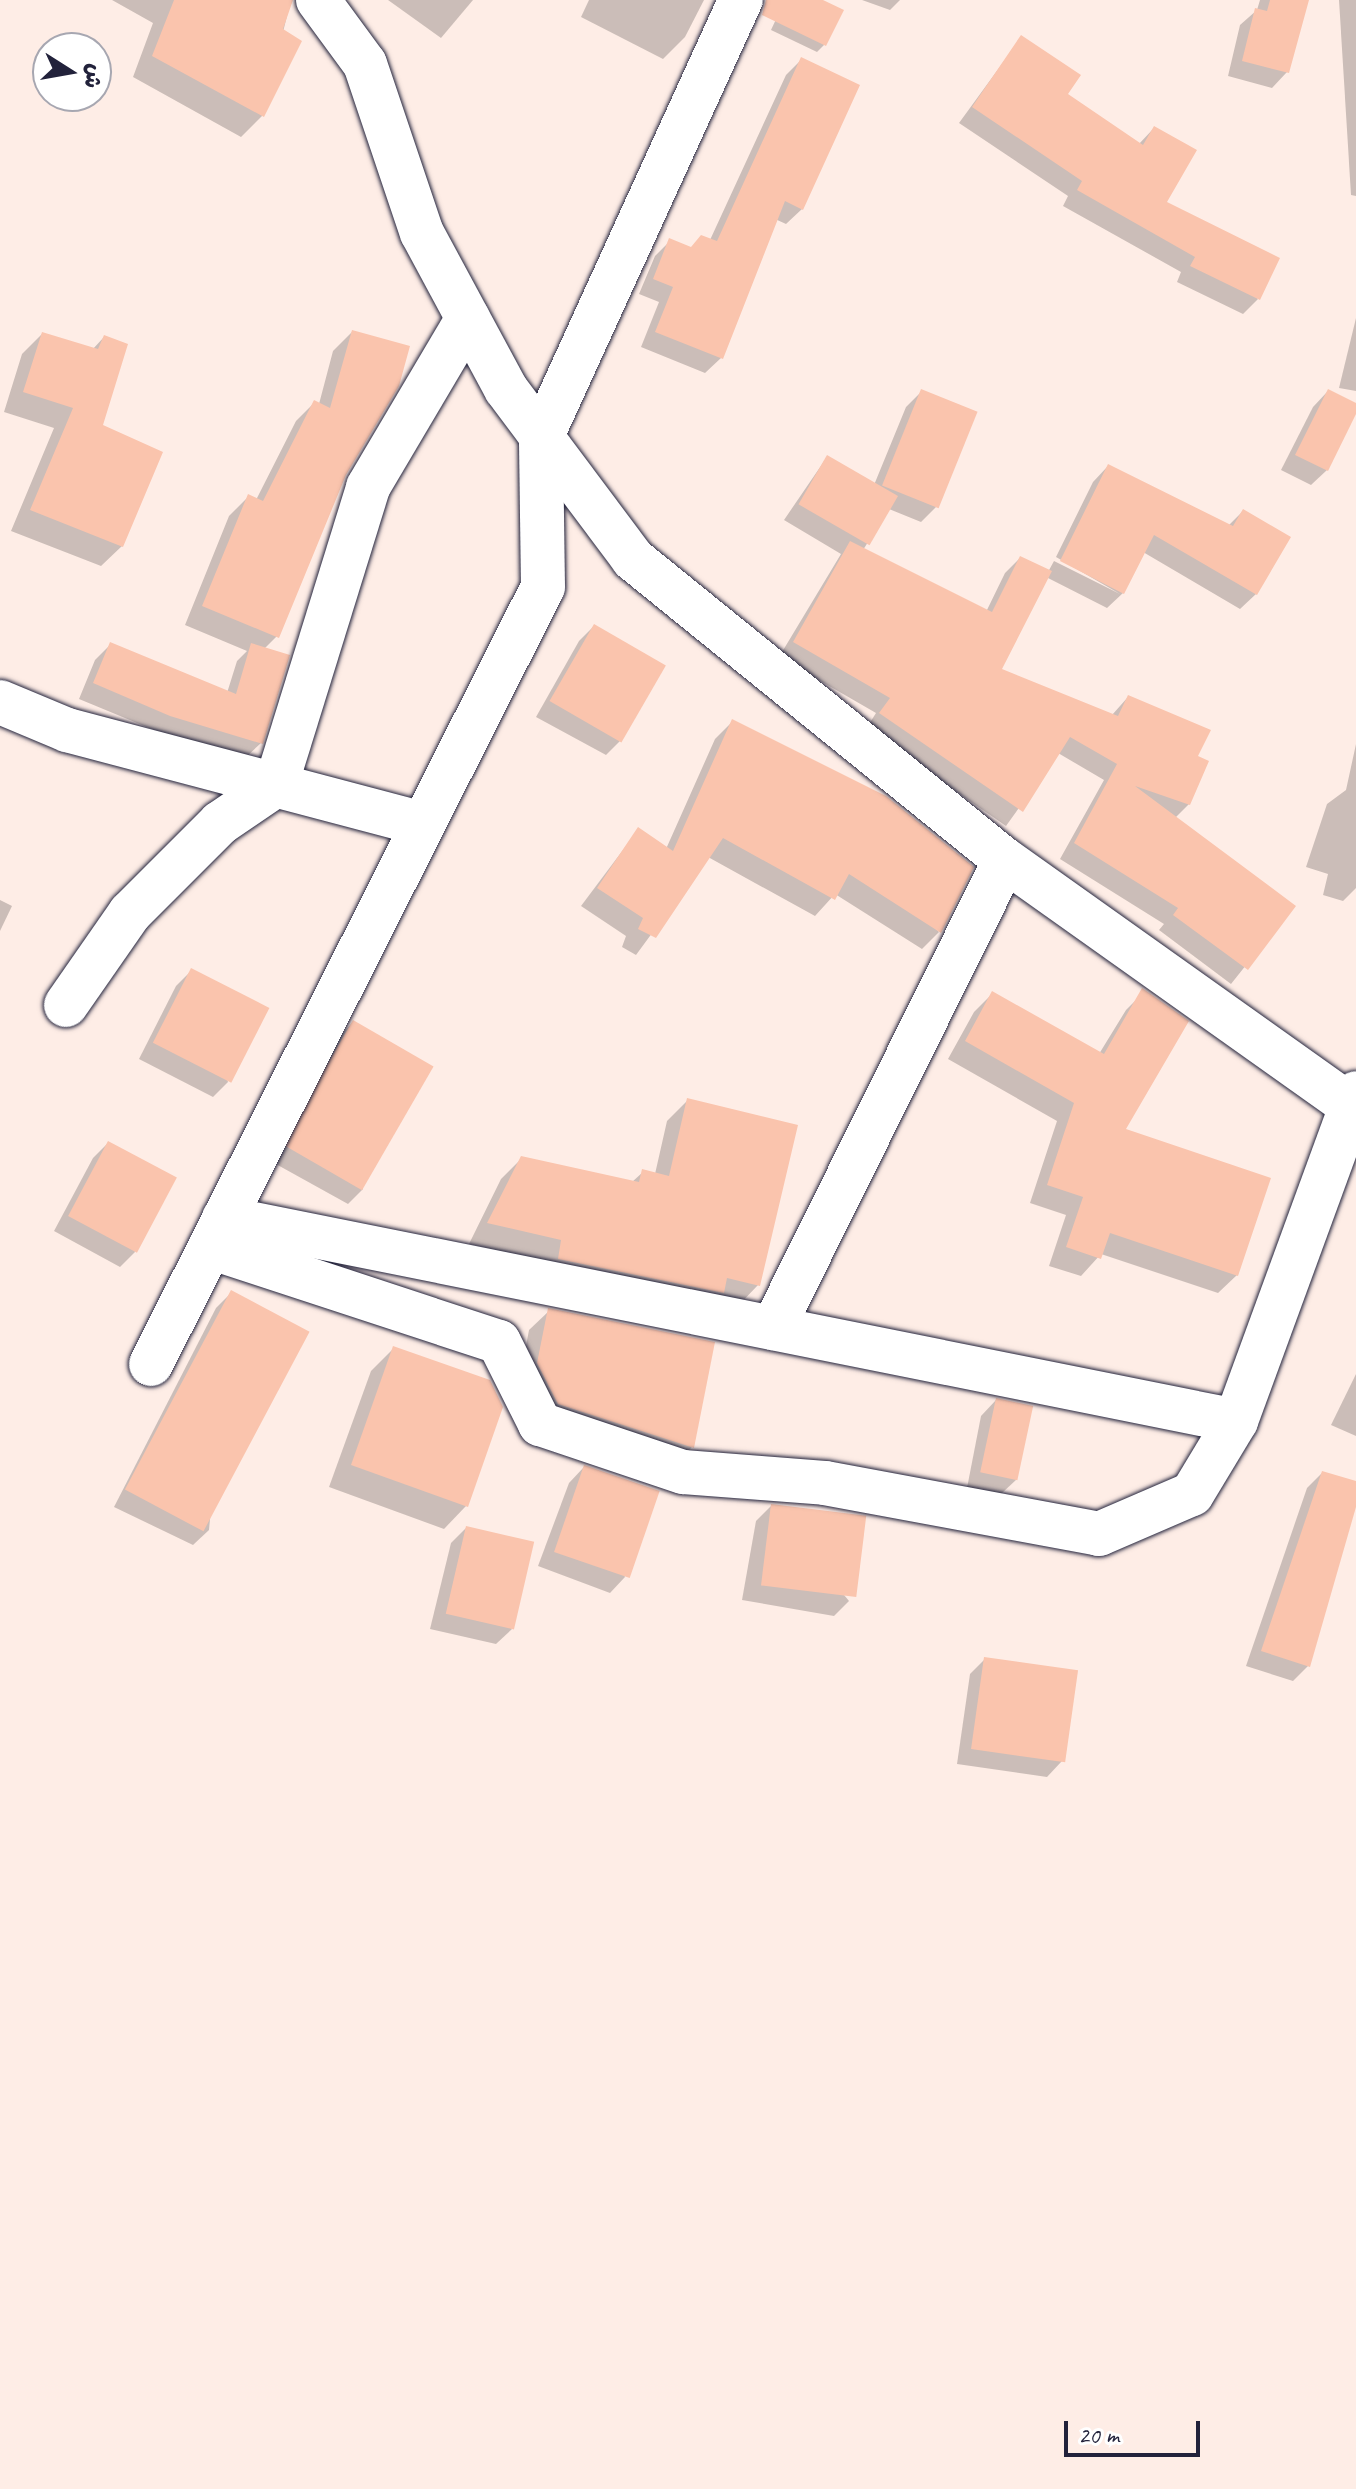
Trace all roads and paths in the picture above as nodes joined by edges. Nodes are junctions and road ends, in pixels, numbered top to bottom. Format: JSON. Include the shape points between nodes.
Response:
{"nodes":[{"id":1,"x":318,"y":0,"type":"edge"},
{"id":2,"x":741,"y":0,"type":"edge"},
{"id":3,"x":468,"y":318,"type":"junction"},
{"id":4,"x":541,"y":438,"type":"junction"},
{"id":5,"x":0,"y":702,"type":"edge"},
{"id":6,"x":276,"y":785,"type":"junction"},
{"id":7,"x":423,"y":824,"type":"junction"},
{"id":8,"x":1005,"y":860,"type":"junction"},
{"id":9,"x":66,"y":1005,"type":"dead end"},
{"id":10,"x":1355,"y":1103,"type":"edge"},
{"id":11,"x":217,"y":1233,"type":"junction"},
{"id":12,"x":773,"y":1328,"type":"junction"},
{"id":13,"x":151,"y":1364,"type":"dead end"},
{"id":14,"x":1236,"y":1421,"type":"junction"}],
"edges":[{"from":1,"to":3,"type":"street","via":[[365,64],[422,233]]},
{"from":2,"to":4,"type":"street"},
{"from":3,"to":4,"type":"street","via":[[506,389]]},
{"from":3,"to":6,"type":"street","via":[[368,487]]},
{"from":4,"to":7,"type":"street","via":[[543,587]]},
{"from":4,"to":8,"type":"street","via":[[633,559]]},
{"from":5,"to":6,"type":"street","via":[[67,730]]},
{"from":6,"to":7,"type":"street"},
{"from":6,"to":9,"type":"street","via":[[220,823],[130,913]]},
{"from":7,"to":11,"type":"street"},
{"from":8,"to":10,"type":"street"},
{"from":8,"to":12,"type":"street"},
{"from":10,"to":14,"type":"street"},
{"from":11,"to":12,"type":"street"},
{"from":11,"to":13,"type":"street"},
{"from":11,"to":14,"type":"street","via":[[499,1342],[540,1424],[683,1472],[825,1483],[1099,1534],[1192,1494]]},
{"from":12,"to":14,"type":"street"}]}
